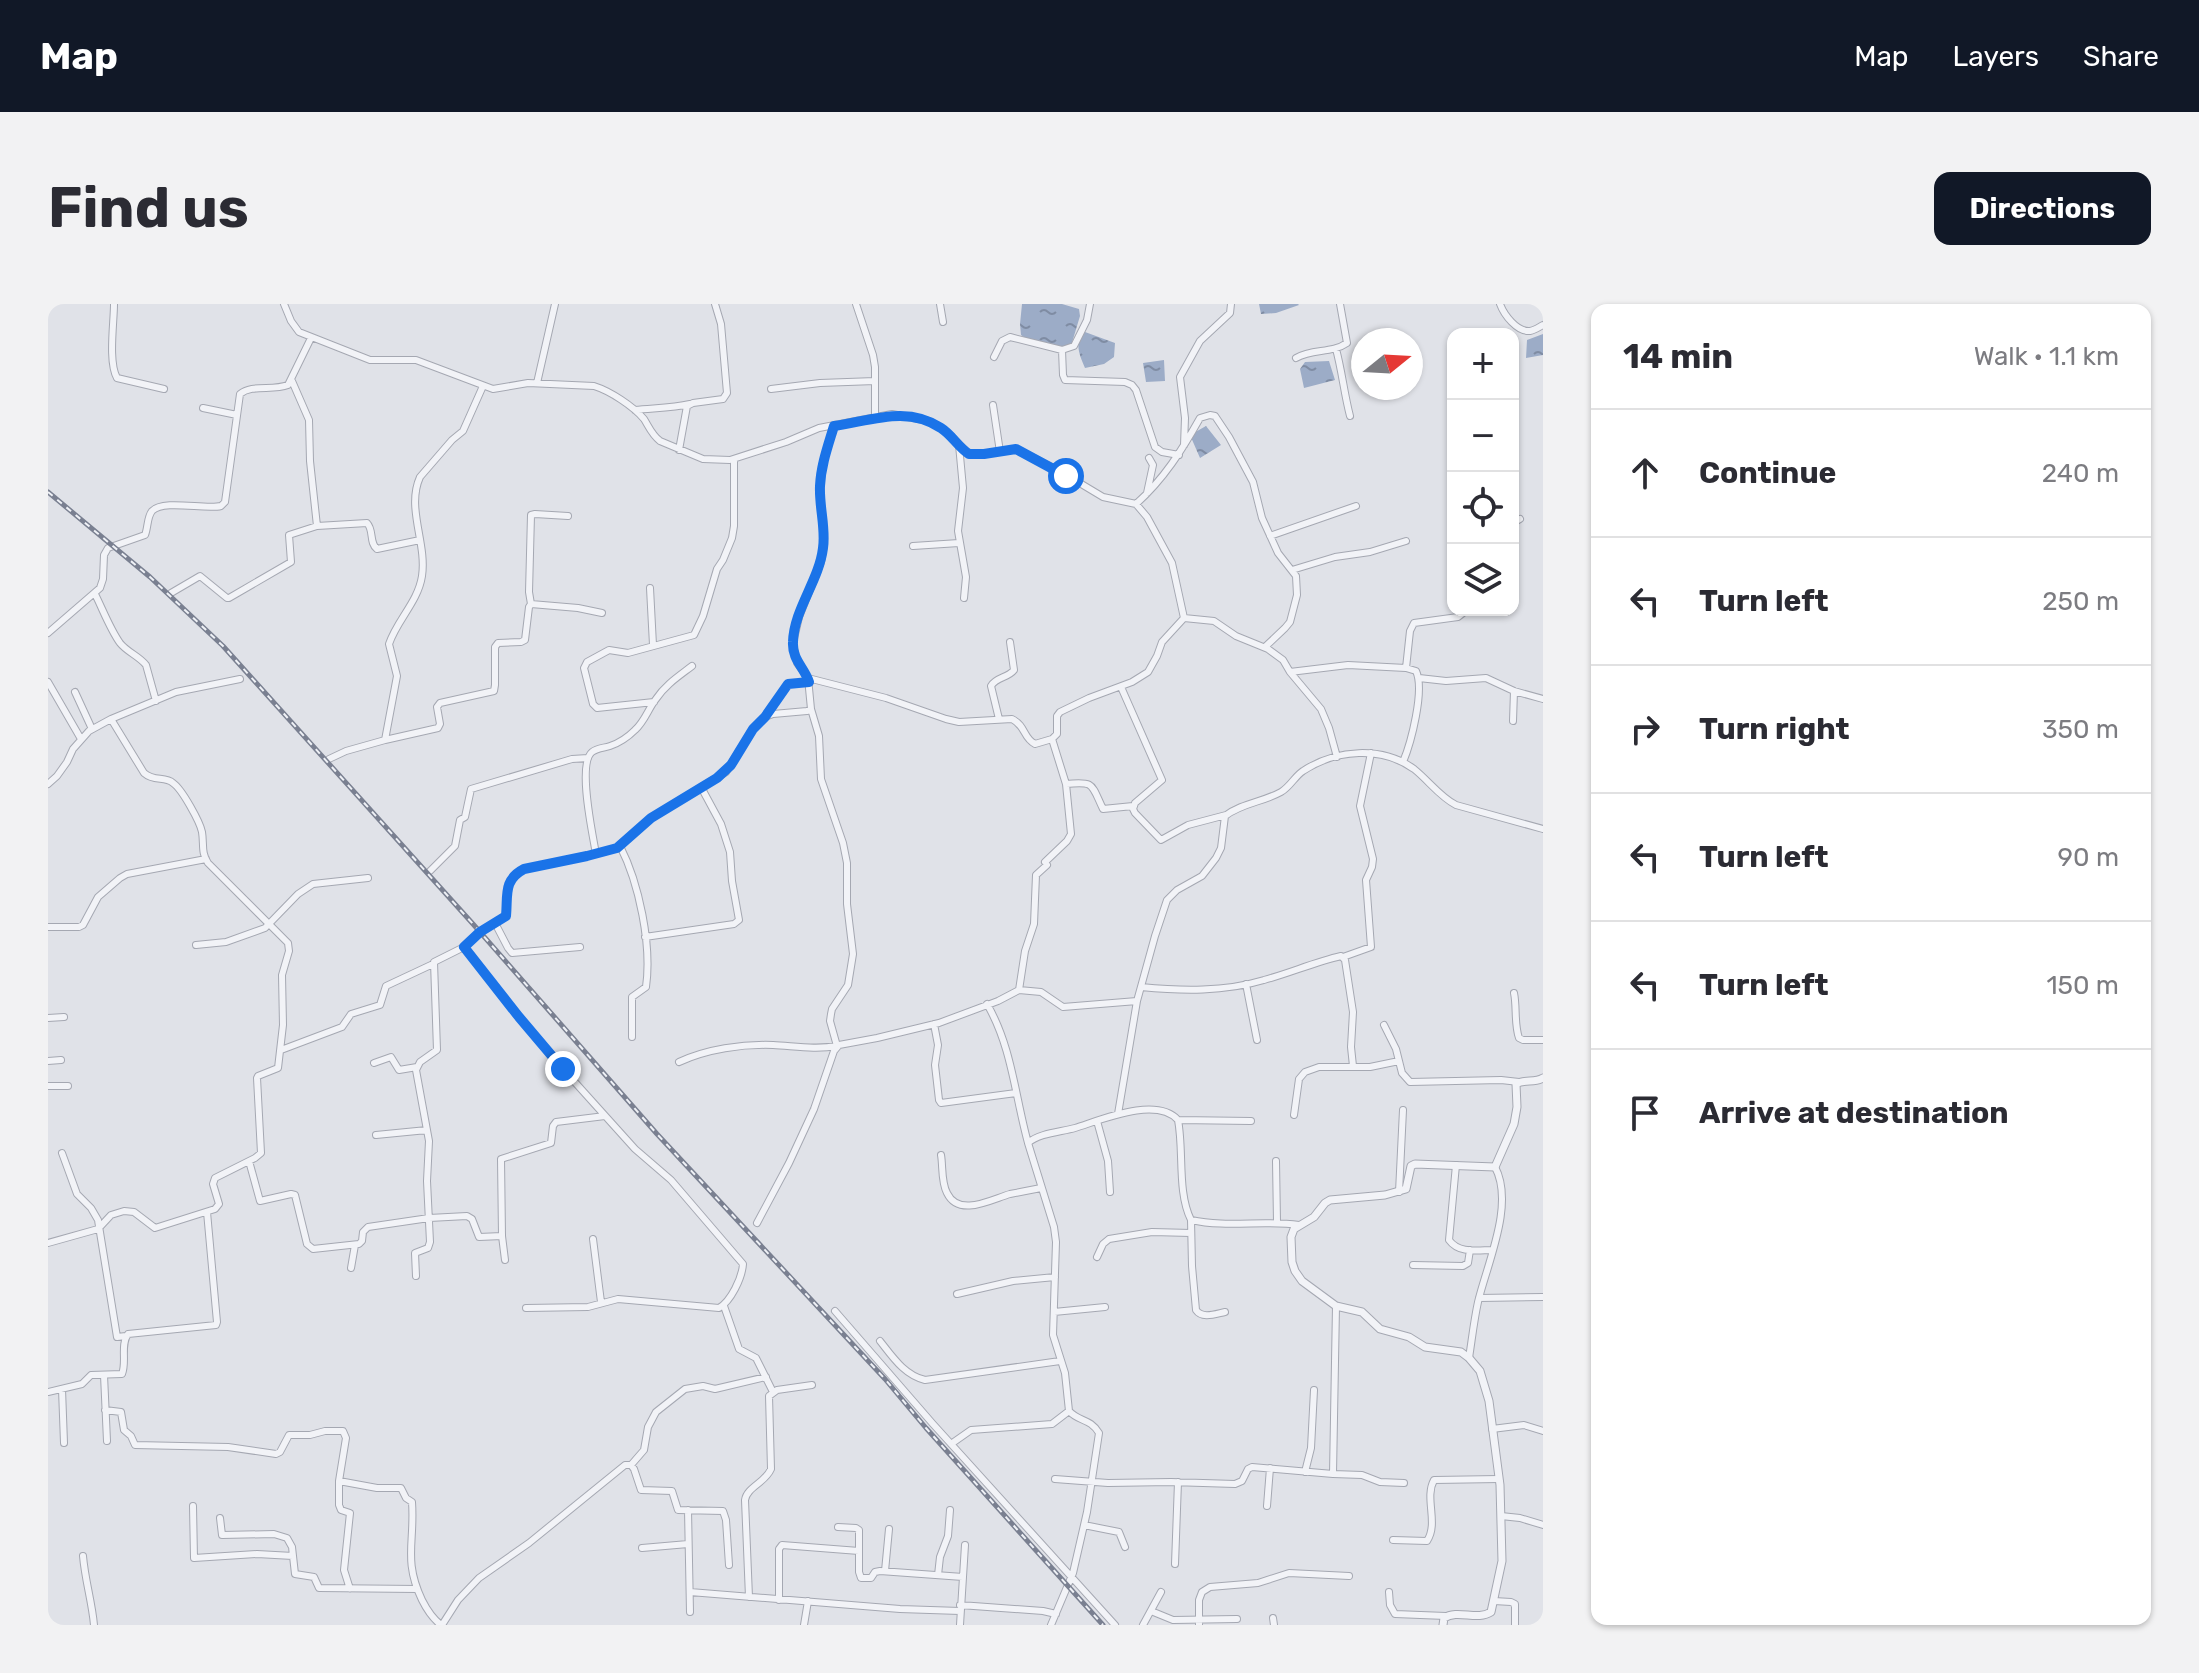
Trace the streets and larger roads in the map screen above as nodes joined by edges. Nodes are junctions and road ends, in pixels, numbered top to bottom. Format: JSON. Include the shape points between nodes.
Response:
{"nodes":[{"id":1,"x":114,"y":304,"type":"edge"},
{"id":2,"x":284,"y":304,"type":"edge"},
{"id":3,"x":555,"y":304,"type":"edge"},
{"id":4,"x":715,"y":304,"type":"edge"},
{"id":5,"x":856,"y":304,"type":"edge"},
{"id":6,"x":940,"y":304,"type":"edge"},
{"id":7,"x":1090,"y":304,"type":"edge"},
{"id":8,"x":1231,"y":304,"type":"edge"},
{"id":9,"x":1340,"y":304,"type":"edge"},
{"id":10,"x":1500,"y":304,"type":"edge"},
{"id":11,"x":943,"y":322,"type":"dead end"},
{"id":12,"x":1543,"y":325,"type":"edge"},
{"id":13,"x":311,"y":338,"type":"junction"},
{"id":14,"x":1336,"y":349,"type":"junction"},
{"id":15,"x":1062,"y":350,"type":"junction"},
{"id":16,"x":994,"y":357,"type":"dead end"},
{"id":17,"x":1296,"y":358,"type":"dead end"},
{"id":18,"x":292,"y":381,"type":"junction"},
{"id":19,"x":875,"y":381,"type":"junction"},
{"id":20,"x":537,"y":383,"type":"junction"},
{"id":21,"x":483,"y":386,"type":"junction"},
{"id":22,"x":164,"y":389,"type":"dead end"},
{"id":23,"x":771,"y":389,"type":"dead end"},
{"id":24,"x":690,"y":404,"type":"junction"},
{"id":25,"x":993,"y":405,"type":"dead end"},
{"id":26,"x":203,"y":408,"type":"dead end"},
{"id":27,"x":634,"y":410,"type":"junction"},
{"id":28,"x":237,"y":415,"type":"junction"},
{"id":29,"x":1350,"y":416,"type":"dead end"},
{"id":30,"x":875,"y":418,"type":"junction"},
{"id":31,"x":834,"y":426,"type":"junction"},
{"id":32,"x":959,"y":445,"type":"junction"},
{"id":33,"x":679,"y":450,"type":"junction"},
{"id":34,"x":1000,"y":452,"type":"junction"},
{"id":35,"x":1181,"y":452,"type":"junction"},
{"id":36,"x":1149,"y":458,"type":"dead end"},
{"id":37,"x":734,"y":459,"type":"junction"},
{"id":38,"x":1147,"y":494,"type":"junction"},
{"id":39,"x":1136,"y":504,"type":"junction"},
{"id":40,"x":1356,"y":506,"type":"dead end"},
{"id":41,"x":568,"y":516,"type":"dead end"},
{"id":42,"x":317,"y":526,"type":"junction"},
{"id":43,"x":1270,"y":536,"type":"junction"},
{"id":44,"x":420,"y":540,"type":"junction"},
{"id":45,"x":1406,"y":541,"type":"dead end"},
{"id":46,"x":959,"y":543,"type":"junction"},
{"id":47,"x":913,"y":546,"type":"dead end"},
{"id":48,"x":1292,"y":570,"type":"junction"},
{"id":49,"x":650,"y":588,"type":"dead end"},
{"id":50,"x":171,"y":593,"type":"dead end"},
{"id":51,"x":95,"y":594,"type":"junction"},
{"id":52,"x":964,"y":598,"type":"dead end"},
{"id":53,"x":531,"y":604,"type":"junction"},
{"id":54,"x":602,"y":613,"type":"dead end"},
{"id":55,"x":1460,"y":616,"type":"edge"},
{"id":56,"x":1184,"y":618,"type":"junction"},
{"id":57,"x":48,"y":633,"type":"edge"},
{"id":58,"x":1010,"y":642,"type":"dead end"},
{"id":59,"x":653,"y":645,"type":"junction"},
{"id":60,"x":1269,"y":650,"type":"junction"},
{"id":61,"x":692,"y":666,"type":"dead end"},
{"id":62,"x":1406,"y":668,"type":"junction"},
{"id":63,"x":1290,"y":672,"type":"junction"},
{"id":64,"x":1419,"y":678,"type":"junction"},
{"id":65,"x":240,"y":679,"type":"dead end"},
{"id":66,"x":808,"y":680,"type":"junction"},
{"id":67,"x":48,"y":682,"type":"edge"},
{"id":68,"x":1121,"y":687,"type":"junction"},
{"id":69,"x":1514,"y":691,"type":"junction"},
{"id":70,"x":75,"y":692,"type":"dead end"},
{"id":71,"x":1543,"y":699,"type":"edge"},
{"id":72,"x":156,"y":701,"type":"junction"},
{"id":73,"x":654,"y":702,"type":"junction"},
{"id":74,"x":811,"y":709,"type":"junction"},
{"id":75,"x":765,"y":717,"type":"junction"},
{"id":76,"x":111,"y":719,"type":"junction"},
{"id":77,"x":999,"y":719,"type":"junction"},
{"id":78,"x":1513,"y":721,"type":"dead end"},
{"id":79,"x":92,"y":729,"type":"junction"},
{"id":80,"x":81,"y":739,"type":"junction"},
{"id":81,"x":1052,"y":739,"type":"junction"},
{"id":82,"x":385,"y":740,"type":"junction"},
{"id":83,"x":1371,"y":753,"type":"junction"},
{"id":84,"x":1337,"y":757,"type":"junction"},
{"id":85,"x":588,"y":758,"type":"junction"},
{"id":86,"x":329,"y":759,"type":"dead end"},
{"id":87,"x":1403,"y":762,"type":"junction"},
{"id":88,"x":48,"y":784,"type":"edge"},
{"id":89,"x":1066,"y":784,"type":"junction"},
{"id":90,"x":704,"y":792,"type":"junction"},
{"id":91,"x":1134,"y":809,"type":"junction"},
{"id":92,"x":1226,"y":815,"type":"junction"},
{"id":93,"x":1543,"y":829,"type":"edge"},
{"id":94,"x":621,"y":849,"type":"junction"},
{"id":95,"x":596,"y":854,"type":"junction"},
{"id":96,"x":206,"y":859,"type":"junction"},
{"id":97,"x":430,"y":871,"type":"dead end"},
{"id":98,"x":368,"y":878,"type":"dead end"},
{"id":99,"x":495,"y":923,"type":"junction"},
{"id":100,"x":270,"y":924,"type":"junction"},
{"id":101,"x":48,"y":927,"type":"edge"},
{"id":102,"x":645,"y":937,"type":"junction"},
{"id":103,"x":196,"y":945,"type":"dead end"},
{"id":104,"x":464,"y":947,"type":"junction"},
{"id":105,"x":580,"y":947,"type":"dead end"},
{"id":106,"x":1343,"y":957,"type":"junction"},
{"id":107,"x":433,"y":964,"type":"junction"},
{"id":108,"x":1246,"y":984,"type":"junction"},
{"id":109,"x":1141,"y":987,"type":"junction"},
{"id":110,"x":1019,"y":990,"type":"junction"},
{"id":111,"x":1514,"y":993,"type":"dead end"},
{"id":112,"x":1137,"y":1001,"type":"junction"},
{"id":113,"x":987,"y":1004,"type":"junction"},
{"id":114,"x":64,"y":1017,"type":"dead end"},
{"id":115,"x":48,"y":1018,"type":"edge"},
{"id":116,"x":934,"y":1024,"type":"junction"},
{"id":117,"x":1384,"y":1025,"type":"dead end"},
{"id":118,"x":632,"y":1037,"type":"dead end"},
{"id":119,"x":1257,"y":1040,"type":"dead end"},
{"id":120,"x":1543,"y":1040,"type":"edge"},
{"id":121,"x":837,"y":1046,"type":"junction"},
{"id":122,"x":281,"y":1050,"type":"junction"},
{"id":123,"x":61,"y":1060,"type":"dead end"},
{"id":124,"x":48,"y":1061,"type":"edge"},
{"id":125,"x":1399,"y":1061,"type":"junction"},
{"id":126,"x":679,"y":1062,"type":"dead end"},
{"id":127,"x":374,"y":1063,"type":"dead end"},
{"id":128,"x":1353,"y":1066,"type":"junction"},
{"id":129,"x":417,"y":1067,"type":"junction"},
{"id":130,"x":1543,"y":1078,"type":"edge"},
{"id":131,"x":1519,"y":1082,"type":"junction"},
{"id":132,"x":48,"y":1086,"type":"edge"},
{"id":133,"x":68,"y":1086,"type":"dead end"},
{"id":134,"x":1016,"y":1093,"type":"junction"},
{"id":135,"x":1403,"y":1110,"type":"dead end"},
{"id":136,"x":1118,"y":1114,"type":"junction"},
{"id":137,"x":1294,"y":1115,"type":"dead end"},
{"id":138,"x":605,"y":1116,"type":"junction"},
{"id":139,"x":1178,"y":1120,"type":"junction"},
{"id":140,"x":1097,"y":1121,"type":"junction"},
{"id":141,"x":1251,"y":1121,"type":"dead end"},
{"id":142,"x":427,"y":1130,"type":"junction"},
{"id":143,"x":376,"y":1135,"type":"dead end"},
{"id":144,"x":1028,"y":1143,"type":"junction"},
{"id":145,"x":62,"y":1153,"type":"dead end"},
{"id":146,"x":941,"y":1155,"type":"dead end"},
{"id":147,"x":249,"y":1161,"type":"junction"},
{"id":148,"x":1276,"y":1161,"type":"dead end"},
{"id":149,"x":1456,"y":1165,"type":"junction"},
{"id":150,"x":1495,"y":1167,"type":"junction"},
{"id":151,"x":1041,"y":1188,"type":"junction"},
{"id":152,"x":1110,"y":1192,"type":"dead end"},
{"id":153,"x":1399,"y":1192,"type":"junction"},
{"id":154,"x":207,"y":1212,"type":"junction"},
{"id":155,"x":429,"y":1218,"type":"junction"},
{"id":156,"x":1191,"y":1220,"type":"junction"},
{"id":157,"x":1277,"y":1222,"type":"junction"},
{"id":158,"x":757,"y":1223,"type":"dead end"},
{"id":159,"x":1299,"y":1225,"type":"junction"},
{"id":160,"x":98,"y":1229,"type":"junction"},
{"id":161,"x":1191,"y":1233,"type":"junction"},
{"id":162,"x":502,"y":1236,"type":"junction"},
{"id":163,"x":593,"y":1239,"type":"dead end"},
{"id":164,"x":48,"y":1243,"type":"edge"},
{"id":165,"x":355,"y":1245,"type":"junction"},
{"id":166,"x":1470,"y":1250,"type":"junction"},
{"id":167,"x":1493,"y":1250,"type":"junction"},
{"id":168,"x":1097,"y":1257,"type":"dead end"},
{"id":169,"x":505,"y":1260,"type":"dead end"},
{"id":170,"x":1413,"y":1265,"type":"dead end"},
{"id":171,"x":351,"y":1268,"type":"dead end"},
{"id":172,"x":416,"y":1276,"type":"dead end"},
{"id":173,"x":1055,"y":1277,"type":"junction"},
{"id":174,"x":957,"y":1294,"type":"dead end"},
{"id":175,"x":1543,"y":1297,"type":"edge"},
{"id":176,"x":1479,"y":1298,"type":"junction"},
{"id":177,"x":601,"y":1302,"type":"junction"},
{"id":178,"x":724,"y":1306,"type":"junction"},
{"id":179,"x":1336,"y":1306,"type":"junction"},
{"id":180,"x":1105,"y":1307,"type":"dead end"},
{"id":181,"x":526,"y":1308,"type":"dead end"},
{"id":182,"x":835,"y":1311,"type":"dead end"},
{"id":183,"x":1054,"y":1312,"type":"junction"},
{"id":184,"x":1225,"y":1312,"type":"dead end"},
{"id":185,"x":126,"y":1336,"type":"junction"},
{"id":186,"x":880,"y":1341,"type":"dead end"},
{"id":187,"x":1469,"y":1358,"type":"junction"},
{"id":188,"x":1060,"y":1361,"type":"junction"},
{"id":189,"x":104,"y":1375,"type":"junction"},
{"id":190,"x":766,"y":1377,"type":"junction"},
{"id":191,"x":812,"y":1385,"type":"dead end"},
{"id":192,"x":62,"y":1389,"type":"junction"},
{"id":193,"x":1314,"y":1390,"type":"dead end"},
{"id":194,"x":48,"y":1392,"type":"edge"},
{"id":195,"x":773,"y":1392,"type":"junction"},
{"id":196,"x":105,"y":1410,"type":"junction"},
{"id":197,"x":1069,"y":1411,"type":"junction"},
{"id":198,"x":1492,"y":1429,"type":"junction"},
{"id":199,"x":1543,"y":1431,"type":"edge"},
{"id":200,"x":107,"y":1441,"type":"dead end"},
{"id":201,"x":64,"y":1443,"type":"dead end"},
{"id":202,"x":951,"y":1444,"type":"junction"},
{"id":203,"x":631,"y":1465,"type":"junction"},
{"id":204,"x":1270,"y":1468,"type":"junction"},
{"id":205,"x":1305,"y":1472,"type":"junction"},
{"id":206,"x":1333,"y":1474,"type":"junction"},
{"id":207,"x":1055,"y":1479,"type":"dead end"},
{"id":208,"x":1499,"y":1479,"type":"junction"},
{"id":209,"x":339,"y":1481,"type":"junction"},
{"id":210,"x":1090,"y":1482,"type":"junction"},
{"id":211,"x":1178,"y":1482,"type":"junction"},
{"id":212,"x":1404,"y":1483,"type":"dead end"},
{"id":213,"x":193,"y":1506,"type":"dead end"},
{"id":214,"x":1267,"y":1506,"type":"dead end"},
{"id":215,"x":688,"y":1510,"type":"junction"},
{"id":216,"x":950,"y":1510,"type":"dead end"},
{"id":217,"x":1501,"y":1516,"type":"junction"},
{"id":218,"x":220,"y":1518,"type":"dead end"},
{"id":219,"x":1084,"y":1525,"type":"junction"},
{"id":220,"x":1543,"y":1525,"type":"edge"},
{"id":221,"x":838,"y":1527,"type":"dead end"},
{"id":222,"x":889,"y":1529,"type":"dead end"},
{"id":223,"x":1393,"y":1540,"type":"dead end"},
{"id":224,"x":688,"y":1544,"type":"junction"},
{"id":225,"x":965,"y":1545,"type":"dead end"},
{"id":226,"x":1125,"y":1547,"type":"dead end"},
{"id":227,"x":642,"y":1548,"type":"dead end"},
{"id":228,"x":859,"y":1551,"type":"junction"},
{"id":229,"x":83,"y":1556,"type":"dead end"},
{"id":230,"x":293,"y":1556,"type":"junction"},
{"id":231,"x":1175,"y":1564,"type":"dead end"},
{"id":232,"x":729,"y":1565,"type":"dead end"},
{"id":233,"x":885,"y":1571,"type":"junction"},
{"id":234,"x":938,"y":1575,"type":"junction"},
{"id":235,"x":1349,"y":1576,"type":"dead end"},
{"id":236,"x":963,"y":1577,"type":"junction"},
{"id":237,"x":1072,"y":1577,"type":"junction"},
{"id":238,"x":350,"y":1589,"type":"junction"},
{"id":239,"x":417,"y":1589,"type":"junction"},
{"id":240,"x":690,"y":1592,"type":"junction"},
{"id":241,"x":1161,"y":1592,"type":"dead end"},
{"id":242,"x":1389,"y":1592,"type":"dead end"},
{"id":243,"x":749,"y":1597,"type":"junction"},
{"id":244,"x":779,"y":1600,"type":"junction"},
{"id":245,"x":808,"y":1601,"type":"junction"},
{"id":246,"x":1494,"y":1601,"type":"junction"},
{"id":247,"x":960,"y":1608,"type":"junction"},
{"id":248,"x":1151,"y":1611,"type":"junction"},
{"id":249,"x":690,"y":1612,"type":"dead end"},
{"id":250,"x":1056,"y":1614,"type":"junction"},
{"id":251,"x":1446,"y":1616,"type":"junction"},
{"id":252,"x":1237,"y":1619,"type":"dead end"},
{"id":253,"x":1199,"y":1622,"type":"edge"},
{"id":254,"x":94,"y":1625,"type":"edge"},
{"id":255,"x":442,"y":1625,"type":"edge"},
{"id":256,"x":804,"y":1625,"type":"edge"},
{"id":257,"x":960,"y":1625,"type":"edge"},
{"id":258,"x":1051,"y":1625,"type":"edge"},
{"id":259,"x":1115,"y":1625,"type":"edge"},
{"id":260,"x":1143,"y":1625,"type":"edge"},
{"id":261,"x":1443,"y":1625,"type":"edge"},
{"id":262,"x":1515,"y":1625,"type":"edge"}],
"edges":[{"from":1,"to":22,"type":"street","via":[[115,375]]},
{"from":2,"to":13,"type":"street","via":[[295,329]]},
{"from":3,"to":20,"type":"street"},
{"from":4,"to":24,"type":"street","via":[[727,393],[723,399]]},
{"from":5,"to":19,"type":"street","via":[[873,355]]},
{"from":6,"to":11,"type":"street"},
{"from":7,"to":15,"type":"street","via":[[1074,346]]},
{"from":8,"to":35,"type":"street","via":[[1230,313],[1200,341],[1180,377],[1185,418]]},
{"from":9,"to":14,"type":"street","via":[[1347,338]]},
{"from":10,"to":12,"type":"street","via":[[1523,330]]},
{"from":13,"to":18,"type":"street"},
{"from":13,"to":21,"type":"street","via":[[370,360],[416,360]]},
{"from":14,"to":17,"type":"street"},
{"from":14,"to":29,"type":"street"},
{"from":15,"to":16,"type":"street","via":[[1010,337]]},
{"from":15,"to":35,"type":"street","via":[[1065,380],[1132,385],[1155,447]]},
{"from":18,"to":28,"type":"street","via":[[274,389],[243,390]]},
{"from":18,"to":42,"type":"street","via":[[309,420]]},
{"from":19,"to":23,"type":"street"},
{"from":19,"to":30,"type":"street"},
{"from":20,"to":21,"type":"street"},
{"from":20,"to":27,"type":"street","via":[[602,389]]},
{"from":21,"to":44,"type":"street","via":[[463,431],[417,482]]},
{"from":24,"to":27,"type":"street"},
{"from":24,"to":33,"type":"street"},
{"from":25,"to":34,"type":"street"},
{"from":26,"to":28,"type":"street"},
{"from":27,"to":33,"type":"street","via":[[654,436]]},
{"from":28,"to":51,"type":"street","via":[[225,502],[218,508],[157,507],[145,535],[108,548]]},
{"from":30,"to":31,"type":"street"},
{"from":30,"to":32,"type":"street","via":[[892,414],[929,421]]},
{"from":31,"to":37,"type":"street"},
{"from":31,"to":66,"type":"street","via":[[822,466],[821,562],[794,632],[797,663]]},
{"from":32,"to":34,"type":"street","via":[[969,454]]},
{"from":32,"to":46,"type":"street"},
{"from":33,"to":37,"type":"street","via":[[703,459]]},
{"from":34,"to":39,"type":"street","via":[[1020,450],[1103,497]]},
{"from":35,"to":38,"type":"street"},
{"from":35,"to":43,"type":"street","via":[[1200,418],[1215,416],[1253,482]]},
{"from":36,"to":38,"type":"street","via":[[1153,465]]},
{"from":37,"to":59,"type":"street","via":[[732,538],[703,616],[694,635]]},
{"from":38,"to":39,"type":"street"},
{"from":39,"to":56,"type":"street","via":[[1172,563]]},
{"from":40,"to":43,"type":"street"},
{"from":41,"to":53,"type":"street","via":[[531,515]]},
{"from":42,"to":44,"type":"street","via":[[367,523],[377,549]]},
{"from":42,"to":50,"type":"street","via":[[289,535],[291,562],[229,598],[200,576]]},
{"from":43,"to":48,"type":"street"},
{"from":44,"to":82,"type":"street","via":[[421,581],[389,644],[397,676]]},
{"from":45,"to":48,"type":"street"},
{"from":46,"to":47,"type":"street"},
{"from":46,"to":52,"type":"street"},
{"from":48,"to":60,"type":"street","via":[[1298,584],[1290,622]]},
{"from":49,"to":59,"type":"street"},
{"from":51,"to":57,"type":"street"},
{"from":51,"to":72,"type":"street","via":[[118,640],[146,665]]},
{"from":53,"to":54,"type":"street"},
{"from":53,"to":82,"type":"street","via":[[525,640],[495,647],[494,691],[440,703],[438,728]]},
{"from":55,"to":62,"type":"street","via":[[1414,623]]},
{"from":56,"to":60,"type":"street","via":[[1214,621]]},
{"from":56,"to":68,"type":"street","via":[[1162,642],[1148,672]]},
{"from":58,"to":77,"type":"street","via":[[1014,670],[991,686]]},
{"from":59,"to":73,"type":"street","via":[[628,653],[609,650],[584,668],[597,708]]},
{"from":60,"to":63,"type":"street"},
{"from":61,"to":73,"type":"street"},
{"from":62,"to":63,"type":"street","via":[[1348,665]]},
{"from":62,"to":64,"type":"street"},
{"from":63,"to":84,"type":"street","via":[[1321,709]]},
{"from":64,"to":69,"type":"street","via":[[1486,678]]},
{"from":64,"to":87,"type":"street","via":[[1412,738]]},
{"from":65,"to":72,"type":"street"},
{"from":66,"to":74,"type":"street"},
{"from":66,"to":75,"type":"street","via":[[788,684]]},
{"from":66,"to":77,"type":"street","via":[[959,722]]},
{"from":67,"to":80,"type":"street"},
{"from":68,"to":81,"type":"street","via":[[1060,712]]},
{"from":68,"to":91,"type":"street","via":[[1162,780]]},
{"from":69,"to":71,"type":"street"},
{"from":69,"to":78,"type":"street"},
{"from":70,"to":79,"type":"street"},
{"from":72,"to":76,"type":"street"},
{"from":73,"to":85,"type":"street","via":[[630,734]]},
{"from":74,"to":75,"type":"street"},
{"from":74,"to":121,"type":"street","via":[[819,736],[821,779],[847,863],[853,954],[848,985],[831,1014]]},
{"from":75,"to":90,"type":"street","via":[[726,772]]},
{"from":76,"to":79,"type":"street"},
{"from":76,"to":96,"type":"street","via":[[144,773],[176,786],[200,828]]},
{"from":77,"to":81,"type":"street","via":[[1018,722],[1035,744]]},
{"from":79,"to":80,"type":"street"},
{"from":80,"to":88,"type":"street"},
{"from":81,"to":89,"type":"street"},
{"from":82,"to":86,"type":"street"},
{"from":83,"to":84,"type":"street"},
{"from":83,"to":87,"type":"street"},
{"from":83,"to":106,"type":"street","via":[[1360,806],[1373,859],[1366,880],[1371,947]]},
{"from":84,"to":92,"type":"street","via":[[1302,772],[1282,792]]},
{"from":85,"to":95,"type":"street","via":[[587,806]]},
{"from":85,"to":97,"type":"street","via":[[471,789],[455,846]]},
{"from":87,"to":93,"type":"street","via":[[1456,805]]},
{"from":89,"to":91,"type":"street","via":[[1087,782],[1103,809]]},
{"from":89,"to":110,"type":"street","via":[[1071,834],[1036,875],[1034,924]]},
{"from":90,"to":94,"type":"street","via":[[651,818]]},
{"from":90,"to":102,"type":"street","via":[[730,852],[739,920]]},
{"from":91,"to":92,"type":"street","via":[[1161,840],[1188,825]]},
{"from":92,"to":109,"type":"street","via":[[1216,858],[1202,876],[1167,900]]},
{"from":94,"to":95,"type":"street"},
{"from":94,"to":102,"type":"street"},
{"from":95,"to":99,"type":"street","via":[[515,873],[509,882],[506,916]]},
{"from":96,"to":100,"type":"street"},
{"from":96,"to":101,"type":"street","via":[[127,874],[98,897],[83,925]]},
{"from":98,"to":100,"type":"street","via":[[313,884]]},
{"from":99,"to":104,"type":"street"},
{"from":99,"to":105,"type":"street","via":[[512,953]]},
{"from":100,"to":103,"type":"street","via":[[242,938]]},
{"from":100,"to":122,"type":"street","via":[[289,947],[282,975]]},
{"from":102,"to":118,"type":"street","via":[[646,982],[632,997]]},
{"from":104,"to":107,"type":"street"},
{"from":104,"to":138,"type":"street"},
{"from":106,"to":108,"type":"street"},
{"from":106,"to":128,"type":"street","via":[[1352,1005]]},
{"from":107,"to":122,"type":"street","via":[[386,986],[380,1005],[351,1014],[342,1027]]},
{"from":107,"to":129,"type":"street","via":[[437,1050]]},
{"from":108,"to":109,"type":"street","via":[[1195,990]]},
{"from":108,"to":119,"type":"street"},
{"from":109,"to":112,"type":"street"},
{"from":110,"to":112,"type":"street","via":[[1041,992],[1063,1007]]},
{"from":110,"to":113,"type":"street"},
{"from":111,"to":120,"type":"street","via":[[1519,1038]]},
{"from":112,"to":136,"type":"street"},
{"from":113,"to":116,"type":"street"},
{"from":113,"to":134,"type":"street","via":[[1011,1061]]},
{"from":114,"to":115,"type":"street"},
{"from":116,"to":121,"type":"street"},
{"from":116,"to":134,"type":"street","via":[[941,1103]]},
{"from":117,"to":125,"type":"street"},
{"from":121,"to":126,"type":"street","via":[[744,1045]]},
{"from":121,"to":158,"type":"street","via":[[814,1109]]},
{"from":122,"to":147,"type":"street","via":[[278,1068],[257,1078],[261,1148]]},
{"from":123,"to":124,"type":"street"},
{"from":125,"to":128,"type":"street"},
{"from":125,"to":131,"type":"street","via":[[1410,1082]]},
{"from":127,"to":129,"type":"street","via":[[391,1057],[399,1070]]},
{"from":128,"to":137,"type":"street","via":[[1319,1067],[1301,1075]]},
{"from":129,"to":142,"type":"street"},
{"from":130,"to":131,"type":"street"},
{"from":131,"to":150,"type":"street","via":[[1514,1124]]},
{"from":132,"to":133,"type":"street"},
{"from":134,"to":144,"type":"street"},
{"from":135,"to":153,"type":"street"},
{"from":136,"to":139,"type":"street","via":[[1157,1110]]},
{"from":136,"to":140,"type":"street"},
{"from":138,"to":162,"type":"street","via":[[556,1122],[551,1143],[501,1159]]},
{"from":138,"to":178,"type":"street","via":[[671,1180],[742,1262]]},
{"from":139,"to":141,"type":"street"},
{"from":139,"to":156,"type":"street"},
{"from":140,"to":144,"type":"street"},
{"from":140,"to":152,"type":"street"},
{"from":142,"to":143,"type":"street"},
{"from":142,"to":155,"type":"street"},
{"from":144,"to":151,"type":"street"},
{"from":145,"to":160,"type":"street"},
{"from":146,"to":151,"type":"street","via":[[944,1182],[955,1202],[978,1205]]},
{"from":147,"to":154,"type":"street","via":[[215,1178],[219,1204]]},
{"from":147,"to":165,"type":"street","via":[[260,1201],[295,1195],[309,1247]]},
{"from":148,"to":157,"type":"street"},
{"from":149,"to":150,"type":"street"},
{"from":149,"to":153,"type":"street","via":[[1415,1164],[1406,1189]]},
{"from":149,"to":166,"type":"street","via":[[1448,1235],[1455,1247]]},
{"from":150,"to":167,"type":"street","via":[[1502,1198]]},
{"from":151,"to":173,"type":"street","via":[[1054,1227]]},
{"from":153,"to":159,"type":"street","via":[[1330,1200]]},
{"from":154,"to":160,"type":"street","via":[[155,1228],[124,1211],[111,1215]]},
{"from":154,"to":185,"type":"street","via":[[216,1325]]},
{"from":155,"to":162,"type":"street","via":[[467,1216],[479,1237]]},
{"from":155,"to":165,"type":"street","via":[[368,1227],[361,1244]]},
{"from":155,"to":172,"type":"street","via":[[430,1242],[415,1253]]},
{"from":156,"to":157,"type":"street","via":[[1226,1225]]},
{"from":156,"to":161,"type":"street"},
{"from":157,"to":159,"type":"street"},
{"from":159,"to":179,"type":"street","via":[[1291,1237],[1295,1271]]},
{"from":160,"to":164,"type":"street"},
{"from":160,"to":185,"type":"street","via":[[117,1337]]},
{"from":161,"to":168,"type":"street","via":[[1109,1239]]},
{"from":161,"to":184,"type":"street","via":[[1196,1310],[1205,1316]]},
{"from":162,"to":169,"type":"street"},
{"from":163,"to":177,"type":"street"},
{"from":165,"to":171,"type":"street"},
{"from":166,"to":167,"type":"street"},
{"from":166,"to":170,"type":"street","via":[[1463,1266]]},
{"from":167,"to":176,"type":"street"},
{"from":173,"to":174,"type":"street"},
{"from":173,"to":183,"type":"street"},
{"from":175,"to":176,"type":"street"},
{"from":176,"to":187,"type":"street"},
{"from":177,"to":178,"type":"street"},
{"from":177,"to":181,"type":"street","via":[[594,1307]]},
{"from":178,"to":190,"type":"street","via":[[739,1349],[756,1358]]},
{"from":179,"to":187,"type":"street","via":[[1362,1312],[1380,1329],[1425,1347]]},
{"from":179,"to":206,"type":"street"},
{"from":180,"to":183,"type":"street"},
{"from":182,"to":202,"type":"street"},
{"from":183,"to":188,"type":"street"},
{"from":185,"to":189,"type":"street","via":[[123,1372]]},
{"from":186,"to":188,"type":"street","via":[[903,1369],[925,1380]]},
{"from":187,"to":198,"type":"street","via":[[1480,1371]]},
{"from":188,"to":197,"type":"street"},
{"from":189,"to":192,"type":"street","via":[[91,1375],[82,1384]]},
{"from":189,"to":196,"type":"street"},
{"from":190,"to":195,"type":"street"},
{"from":190,"to":203,"type":"street","via":[[715,1389],[685,1389],[656,1412],[644,1450]]},
{"from":191,"to":195,"type":"street"},
{"from":192,"to":194,"type":"street"},
{"from":192,"to":201,"type":"street"},
{"from":193,"to":205,"type":"street"},
{"from":195,"to":243,"type":"street","via":[[771,1469],[745,1495]]},
{"from":196,"to":200,"type":"street"},
{"from":196,"to":209,"type":"street","via":[[121,1412],[124,1430],[135,1445],[276,1454],[289,1435],[343,1431]]},
{"from":197,"to":202,"type":"street","via":[[1052,1424],[971,1430]]},
{"from":197,"to":210,"type":"street","via":[[1091,1422],[1099,1433]]},
{"from":198,"to":199,"type":"street","via":[[1524,1425]]},
{"from":198,"to":208,"type":"street"},
{"from":202,"to":237,"type":"street"},
{"from":203,"to":215,"type":"street","via":[[641,1490],[672,1491],[678,1510]]},
{"from":203,"to":255,"type":"street","via":[[620,1467],[479,1578]]},
{"from":204,"to":205,"type":"street"},
{"from":204,"to":211,"type":"street","via":[[1252,1467],[1235,1484]]},
{"from":204,"to":214,"type":"street"},
{"from":205,"to":206,"type":"street"},
{"from":206,"to":212,"type":"street"},
{"from":207,"to":210,"type":"street"},
{"from":208,"to":217,"type":"street"},
{"from":208,"to":223,"type":"street","via":[[1434,1480],[1427,1541]]},
{"from":209,"to":238,"type":"street","via":[[340,1508],[350,1513],[344,1570]]},
{"from":209,"to":239,"type":"street","via":[[403,1489],[413,1504],[410,1562]]},
{"from":210,"to":211,"type":"street"},
{"from":210,"to":219,"type":"street"},
{"from":211,"to":231,"type":"street"},
{"from":213,"to":230,"type":"street","via":[[194,1558]]},
{"from":215,"to":224,"type":"street"},
{"from":215,"to":232,"type":"street","via":[[723,1511]]},
{"from":216,"to":234,"type":"street"},
{"from":217,"to":220,"type":"street"},
{"from":217,"to":246,"type":"street","via":[[1502,1561]]},
{"from":218,"to":230,"type":"street","via":[[222,1535],[283,1535]]},
{"from":219,"to":226,"type":"street","via":[[1119,1532]]},
{"from":219,"to":237,"type":"street"},
{"from":221,"to":228,"type":"street","via":[[858,1529]]},
{"from":222,"to":233,"type":"street"},
{"from":224,"to":227,"type":"street"},
{"from":224,"to":240,"type":"street"},
{"from":225,"to":236,"type":"street"},
{"from":228,"to":233,"type":"street","via":[[861,1578]]},
{"from":228,"to":244,"type":"street","via":[[782,1545]]},
{"from":229,"to":254,"type":"street"},
{"from":230,"to":238,"type":"street","via":[[296,1575],[314,1577],[319,1588]]},
{"from":233,"to":234,"type":"street"},
{"from":234,"to":236,"type":"street"},
{"from":235,"to":253,"type":"street","via":[[1289,1573],[1258,1583],[1210,1587],[1200,1595]]},
{"from":236,"to":247,"type":"street"},
{"from":237,"to":250,"type":"street"},
{"from":237,"to":259,"type":"street"},
{"from":238,"to":239,"type":"street"},
{"from":239,"to":255,"type":"street"},
{"from":240,"to":243,"type":"street"},
{"from":240,"to":249,"type":"street"},
{"from":241,"to":248,"type":"street"},
{"from":242,"to":251,"type":"street","via":[[1395,1614]]},
{"from":243,"to":244,"type":"street"},
{"from":244,"to":245,"type":"street"},
{"from":245,"to":247,"type":"street"},
{"from":245,"to":256,"type":"street"},
{"from":246,"to":251,"type":"street","via":[[1488,1615]]},
{"from":246,"to":262,"type":"street","via":[[1515,1604]]},
{"from":247,"to":250,"type":"street"},
{"from":247,"to":257,"type":"street"},
{"from":248,"to":253,"type":"street"},
{"from":248,"to":260,"type":"street"},
{"from":250,"to":258,"type":"street"},
{"from":251,"to":261,"type":"street"},
{"from":252,"to":253,"type":"street"}]}
